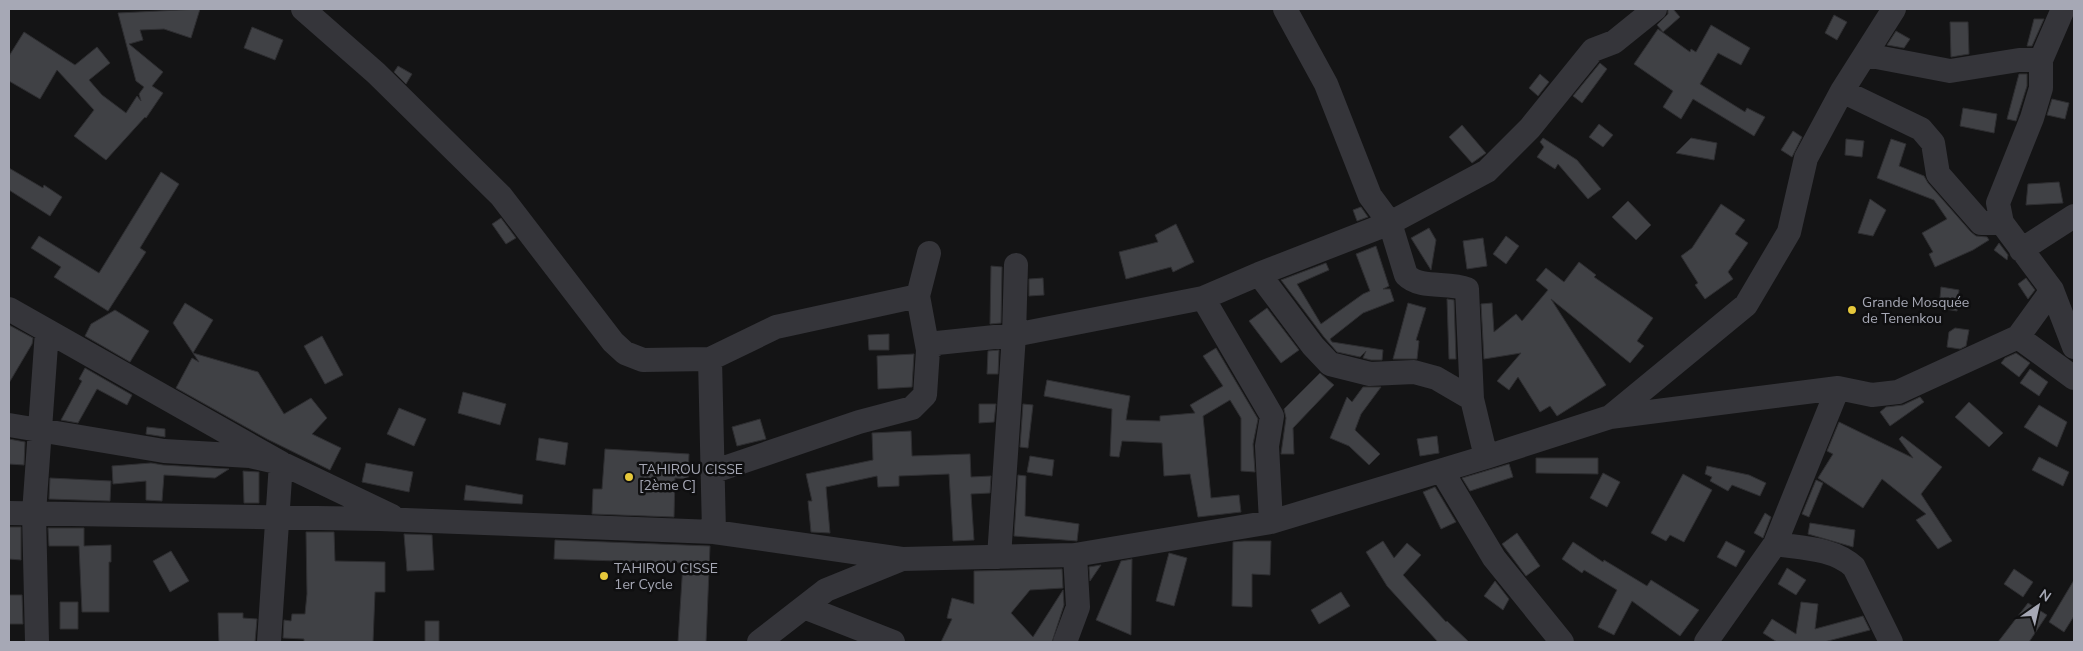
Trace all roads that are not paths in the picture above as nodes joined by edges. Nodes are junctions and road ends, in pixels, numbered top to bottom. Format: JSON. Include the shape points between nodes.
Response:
{"nodes":[{"id":1,"x":303,"y":9,"type":"edge"},
{"id":2,"x":1285,"y":9,"type":"edge"},
{"id":3,"x":1655,"y":9,"type":"edge"},
{"id":4,"x":1894,"y":9,"type":"edge"},
{"id":5,"x":2063,"y":9,"type":"edge"},
{"id":6,"x":1866,"y":55,"type":"junction"},
{"id":7,"x":2041,"y":60,"type":"junction"},
{"id":8,"x":1842,"y":91,"type":"junction"},
{"id":9,"x":2074,"y":216,"type":"edge"},
{"id":10,"x":1390,"y":223,"type":"junction"},
{"id":11,"x":2002,"y":223,"type":"junction"},
{"id":12,"x":2021,"y":250,"type":"junction"},
{"id":13,"x":929,"y":253,"type":"dead end"},
{"id":14,"x":1016,"y":265,"type":"dead end"},
{"id":15,"x":1259,"y":274,"type":"junction"},
{"id":16,"x":2052,"y":290,"type":"junction"},
{"id":17,"x":918,"y":296,"type":"junction"},
{"id":18,"x":1203,"y":298,"type":"junction"},
{"id":19,"x":9,"y":309,"type":"edge"},
{"id":20,"x":47,"y":331,"type":"junction"},
{"id":21,"x":1014,"y":335,"type":"junction"},
{"id":22,"x":2018,"y":337,"type":"junction"},
{"id":23,"x":2074,"y":347,"type":"edge"},
{"id":24,"x":928,"y":350,"type":"junction"},
{"id":25,"x":710,"y":359,"type":"junction"},
{"id":26,"x":2074,"y":378,"type":"edge"},
{"id":27,"x":1838,"y":388,"type":"junction"},
{"id":28,"x":1472,"y":399,"type":"junction"},
{"id":29,"x":1610,"y":417,"type":"junction"},
{"id":30,"x":9,"y":425,"type":"edge"},
{"id":31,"x":40,"y":431,"type":"junction"},
{"id":32,"x":1486,"y":458,"type":"junction"},
{"id":33,"x":281,"y":463,"type":"junction"},
{"id":34,"x":1442,"y":471,"type":"junction"},
{"id":35,"x":712,"y":472,"type":"junction"},
{"id":36,"x":9,"y":513,"type":"edge"},
{"id":37,"x":34,"y":513,"type":"junction"},
{"id":38,"x":278,"y":518,"type":"junction"},
{"id":39,"x":400,"y":520,"type":"junction"},
{"id":40,"x":1271,"y":522,"type":"junction"},
{"id":41,"x":714,"y":532,"type":"junction"},
{"id":42,"x":1776,"y":544,"type":"junction"},
{"id":43,"x":1074,"y":555,"type":"junction"},
{"id":44,"x":999,"y":557,"type":"junction"},
{"id":45,"x":902,"y":559,"type":"junction"},
{"id":46,"x":804,"y":607,"type":"junction"},
{"id":47,"x":37,"y":642,"type":"edge"},
{"id":48,"x":269,"y":642,"type":"edge"},
{"id":49,"x":758,"y":642,"type":"edge"},
{"id":50,"x":893,"y":642,"type":"edge"},
{"id":51,"x":1065,"y":642,"type":"edge"},
{"id":52,"x":1562,"y":642,"type":"edge"},
{"id":53,"x":1706,"y":642,"type":"edge"},
{"id":54,"x":1891,"y":642,"type":"edge"}],
"edges":[{"from":1,"to":25,"type":"street","via":[[376,73],[501,196],[613,342],[643,360]]},
{"from":2,"to":10,"type":"street","via":[[1326,84],[1370,196]]},
{"from":3,"to":10,"type":"street","via":[[1614,42],[1593,50],[1530,128],[1487,171]]},
{"from":4,"to":6,"type":"street"},
{"from":5,"to":7,"type":"street"},
{"from":6,"to":7,"type":"street","via":[[1950,71],[2019,60]]},
{"from":6,"to":8,"type":"street"},
{"from":7,"to":11,"type":"street","via":[[2041,88],[2032,118],[1998,203]]},
{"from":8,"to":11,"type":"street","via":[[1921,129],[1933,143],[1938,174],[1981,223]]},
{"from":8,"to":29,"type":"street","via":[[1806,158],[1789,232],[1746,305]]},
{"from":9,"to":12,"type":"street"},
{"from":10,"to":15,"type":"street"},
{"from":10,"to":28,"type":"street","via":[[1406,275],[1412,281],[1467,289]]},
{"from":11,"to":12,"type":"street"},
{"from":12,"to":16,"type":"street"},
{"from":13,"to":17,"type":"street"},
{"from":14,"to":21,"type":"street"},
{"from":15,"to":18,"type":"street"},
{"from":15,"to":28,"type":"street","via":[[1330,364],[1370,374],[1414,372],[1436,378]]},
{"from":16,"to":22,"type":"street"},
{"from":16,"to":23,"type":"street"},
{"from":17,"to":24,"type":"street"},
{"from":17,"to":25,"type":"street","via":[[776,327]]},
{"from":18,"to":21,"type":"street"},
{"from":18,"to":40,"type":"street","via":[[1272,416],[1267,446]]},
{"from":19,"to":20,"type":"street"},
{"from":20,"to":31,"type":"street"},
{"from":20,"to":33,"type":"street"},
{"from":21,"to":24,"type":"street","via":[[937,343]]},
{"from":21,"to":44,"type":"street"},
{"from":22,"to":26,"type":"street"},
{"from":22,"to":27,"type":"street","via":[[1898,392],[1872,395]]},
{"from":24,"to":35,"type":"street","via":[[925,396],[912,408],[859,422]]},
{"from":25,"to":35,"type":"street"},
{"from":27,"to":29,"type":"street"},
{"from":27,"to":42,"type":"street"},
{"from":28,"to":32,"type":"street"},
{"from":29,"to":32,"type":"street"},
{"from":30,"to":31,"type":"street"},
{"from":31,"to":33,"type":"street","via":[[164,451],[250,456]]},
{"from":31,"to":37,"type":"street"},
{"from":32,"to":34,"type":"street"},
{"from":33,"to":38,"type":"street"},
{"from":33,"to":39,"type":"street"},
{"from":34,"to":40,"type":"street"},
{"from":34,"to":52,"type":"street","via":[[1494,558]]},
{"from":35,"to":41,"type":"street"},
{"from":36,"to":37,"type":"street"},
{"from":37,"to":38,"type":"street"},
{"from":37,"to":47,"type":"street"},
{"from":38,"to":39,"type":"street"},
{"from":38,"to":48,"type":"street"},
{"from":39,"to":41,"type":"street"},
{"from":40,"to":43,"type":"street"},
{"from":41,"to":45,"type":"street"},
{"from":42,"to":53,"type":"street"},
{"from":42,"to":54,"type":"street","via":[[1846,559],[1854,567]]},
{"from":43,"to":44,"type":"street"},
{"from":43,"to":51,"type":"street","via":[[1078,607]]},
{"from":44,"to":45,"type":"street"},
{"from":45,"to":46,"type":"street","via":[[826,590]]},
{"from":46,"to":49,"type":"street"},
{"from":46,"to":50,"type":"street"}]}
